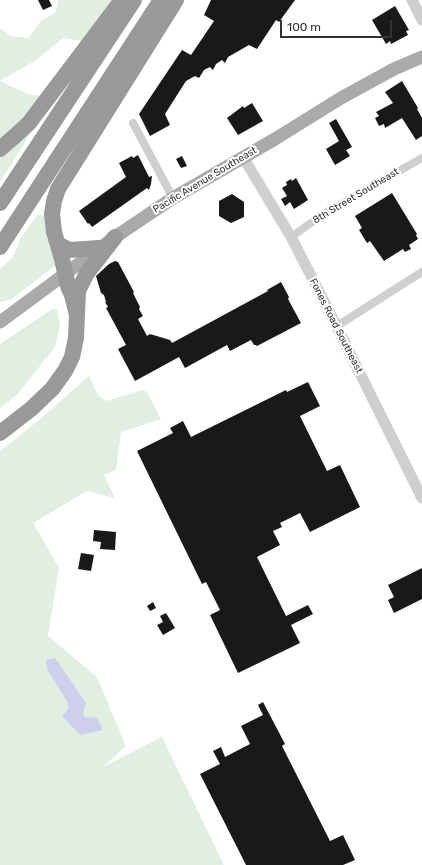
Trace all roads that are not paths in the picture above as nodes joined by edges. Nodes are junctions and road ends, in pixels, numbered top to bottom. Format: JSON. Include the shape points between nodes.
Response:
{"nodes":[{"id":1,"x":122,"y":0,"type":"edge"},
{"id":2,"x":134,"y":0,"type":"edge"},
{"id":3,"x":161,"y":0,"type":"edge"},
{"id":4,"x":176,"y":0,"type":"edge"},
{"id":5,"x":412,"y":0,"type":"edge"},
{"id":6,"x":422,"y":20,"type":"edge"},
{"id":7,"x":422,"y":57,"type":"edge"},
{"id":8,"x":133,"y":123,"type":"dead end"},
{"id":9,"x":0,"y":149,"type":"edge"},
{"id":10,"x":243,"y":157,"type":"junction"},
{"id":11,"x":422,"y":158,"type":"edge"},
{"id":12,"x":173,"y":198,"type":"junction"},
{"id":13,"x":0,"y":203,"type":"edge"},
{"id":14,"x":115,"y":237,"type":"junction"},
{"id":15,"x":291,"y":237,"type":"junction"},
{"id":16,"x":58,"y":244,"type":"junction"},
{"id":17,"x":0,"y":247,"type":"edge"},
{"id":18,"x":99,"y":248,"type":"junction"},
{"id":19,"x":422,"y":272,"type":"edge"},
{"id":20,"x":65,"y":274,"type":"junction"},
{"id":21,"x":77,"y":315,"type":"junction"},
{"id":22,"x":0,"y":322,"type":"edge"},
{"id":23,"x":337,"y":326,"type":"junction"},
{"id":24,"x":0,"y":433,"type":"edge"},
{"id":25,"x":422,"y":498,"type":"edge"}],
"edges":[{"from":1,"to":9,"type":"highway","via":[[29,123]]},
{"from":2,"to":13,"type":"highway"},
{"from":3,"to":17,"type":"highway"},
{"from":4,"to":16,"type":"highway","via":[[58,189],[52,214]]},
{"from":5,"to":6,"type":"street"},
{"from":7,"to":10,"type":"main road","name":"Pacific Avenue Southeast","via":[[341,98]]},
{"from":8,"to":12,"type":"street"},
{"from":10,"to":12,"type":"main road","name":"Pacific Avenue Southeast"},
{"from":10,"to":15,"type":"street","name":"Fones Road Southeast"},
{"from":11,"to":15,"type":"street","name":"8th Street Southeast","via":[[325,213]]},
{"from":12,"to":14,"type":"main road","name":"Pacific Avenue Southeast"},
{"from":14,"to":18,"type":"main road","name":"Pacific Avenue Southeast"},
{"from":14,"to":21,"type":"highway","via":[[87,273],[78,291]]},
{"from":15,"to":23,"type":"street","name":"Fones Road Southeast"},
{"from":16,"to":18,"type":"highway","via":[[69,250]]},
{"from":16,"to":20,"type":"highway"},
{"from":18,"to":20,"type":"main road","name":"Pacific Avenue Southeast"},
{"from":19,"to":23,"type":"street"},
{"from":20,"to":21,"type":"highway"},
{"from":20,"to":22,"type":"main road","name":"Pacific Avenue Southeast"},
{"from":21,"to":24,"type":"highway","via":[[72,358],[65,371],[47,394]]},
{"from":23,"to":25,"type":"street","name":"Fones Road Southeast"}]}
